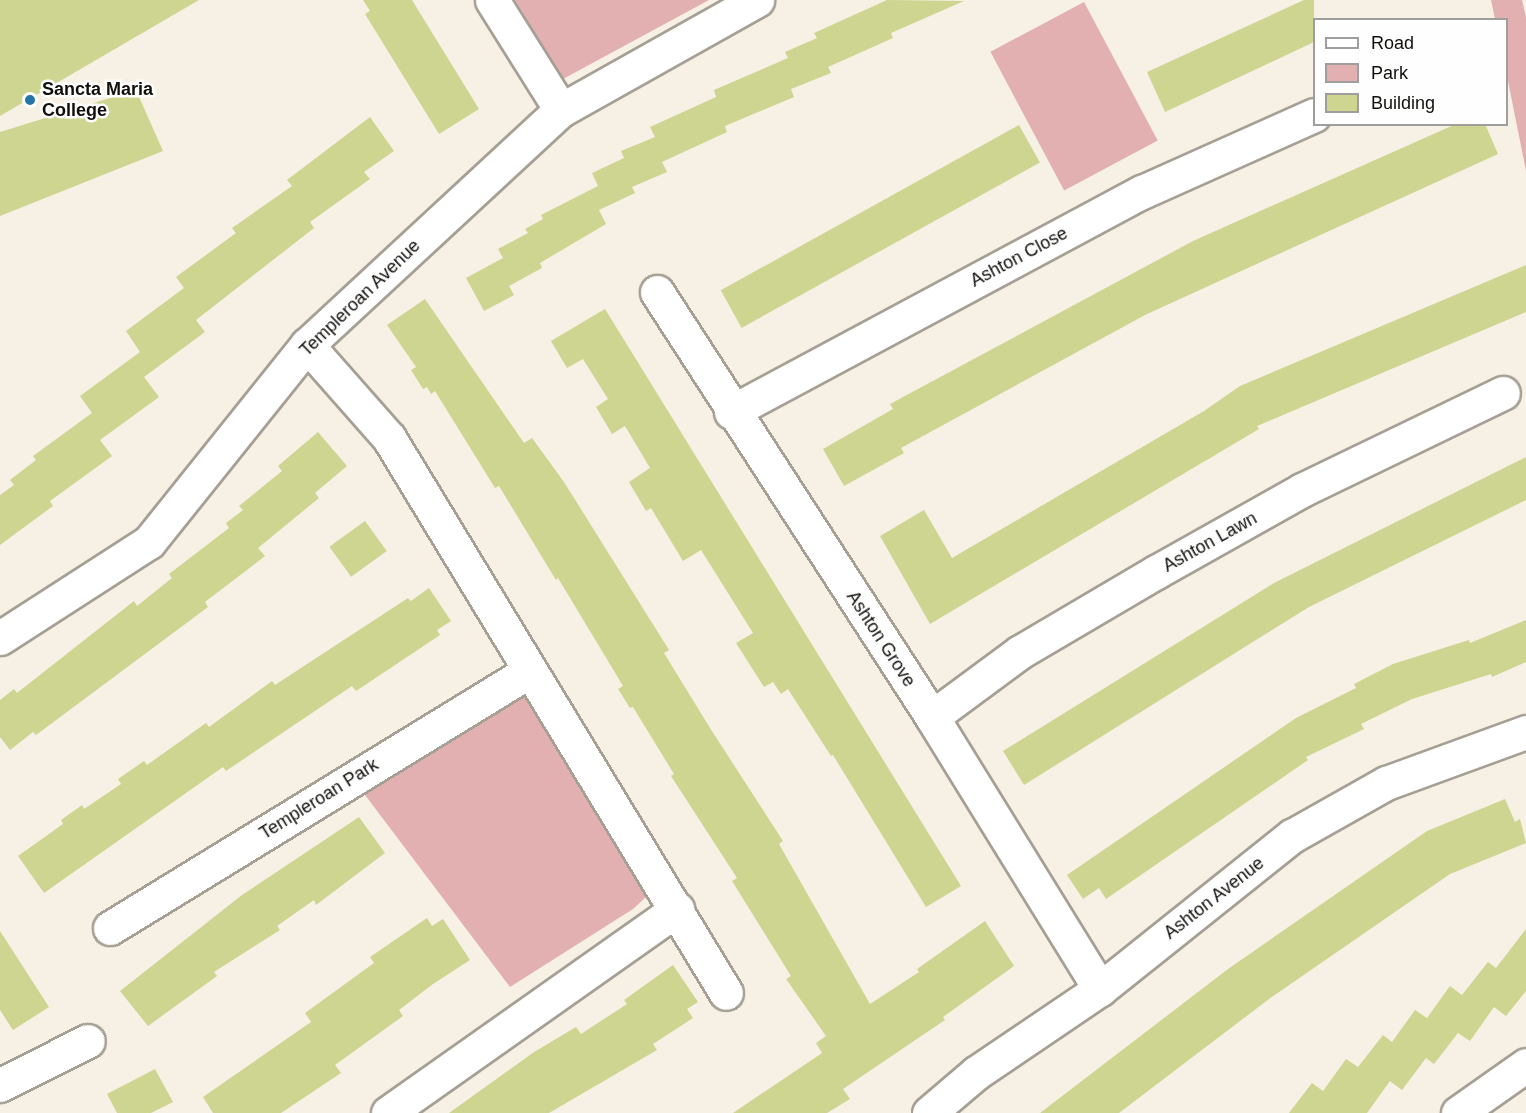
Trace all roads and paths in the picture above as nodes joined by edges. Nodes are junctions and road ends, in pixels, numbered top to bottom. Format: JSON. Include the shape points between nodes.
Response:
{"nodes":[{"id":1,"x":492,"y":0,"type":"edge"},
{"id":2,"x":757,"y":0,"type":"edge"},
{"id":3,"x":561,"y":110,"type":"junction"},
{"id":4,"x":1313,"y":115,"type":"edge"},
{"id":5,"x":657,"y":292,"type":"dead end"},
{"id":6,"x":307,"y":345,"type":"junction"},
{"id":7,"x":1503,"y":393,"type":"dead end"},
{"id":8,"x":731,"y":412,"type":"junction"},
{"id":9,"x":0,"y":638,"type":"edge"},
{"id":10,"x":529,"y":670,"type":"junction"},
{"id":11,"x":932,"y":717,"type":"junction"},
{"id":12,"x":1526,"y":732,"type":"edge"},
{"id":13,"x":677,"y":909,"type":"junction"},
{"id":14,"x":110,"y":928,"type":"dead end"},
{"id":15,"x":1100,"y":989,"type":"junction"},
{"id":16,"x":726,"y":993,"type":"dead end"},
{"id":17,"x":88,"y":1041,"type":"dead end"},
{"id":18,"x":1526,"y":1065,"type":"edge"},
{"id":19,"x":0,"y":1085,"type":"edge"},
{"id":20,"x":388,"y":1113,"type":"edge"},
{"id":21,"x":929,"y":1113,"type":"edge"},
{"id":22,"x":1458,"y":1113,"type":"edge"}],
"edges":[{"from":1,"to":3,"type":"street"},
{"from":2,"to":3,"type":"street","name":"Templeroan Avenue"},
{"from":3,"to":6,"type":"street","name":"Templeroan Avenue"},
{"from":4,"to":8,"type":"street","name":"Ashton Close","via":[[1142,192]]},
{"from":5,"to":8,"type":"street","name":"Ashton Grove"},
{"from":6,"to":9,"type":"street","name":"Templeroan Avenue","via":[[149,542]]},
{"from":6,"to":10,"type":"street","via":[[389,438]]},
{"from":7,"to":11,"type":"street","name":"Ashton Lawn","via":[[1302,490],[1156,572],[1020,652]]},
{"from":8,"to":11,"type":"street","name":"Ashton Grove"},
{"from":10,"to":13,"type":"street"},
{"from":10,"to":14,"type":"street","name":"Templeroan Park"},
{"from":11,"to":15,"type":"street","name":"Ashton Grove"},
{"from":12,"to":15,"type":"street","name":"Ashton Avenue","via":[[1386,783],[1292,836]]},
{"from":13,"to":16,"type":"street"},
{"from":13,"to":20,"type":"street"},
{"from":15,"to":21,"type":"street","name":"Ashton Avenue","via":[[976,1073]]},
{"from":17,"to":19,"type":"street"},
{"from":18,"to":22,"type":"street"}]}
